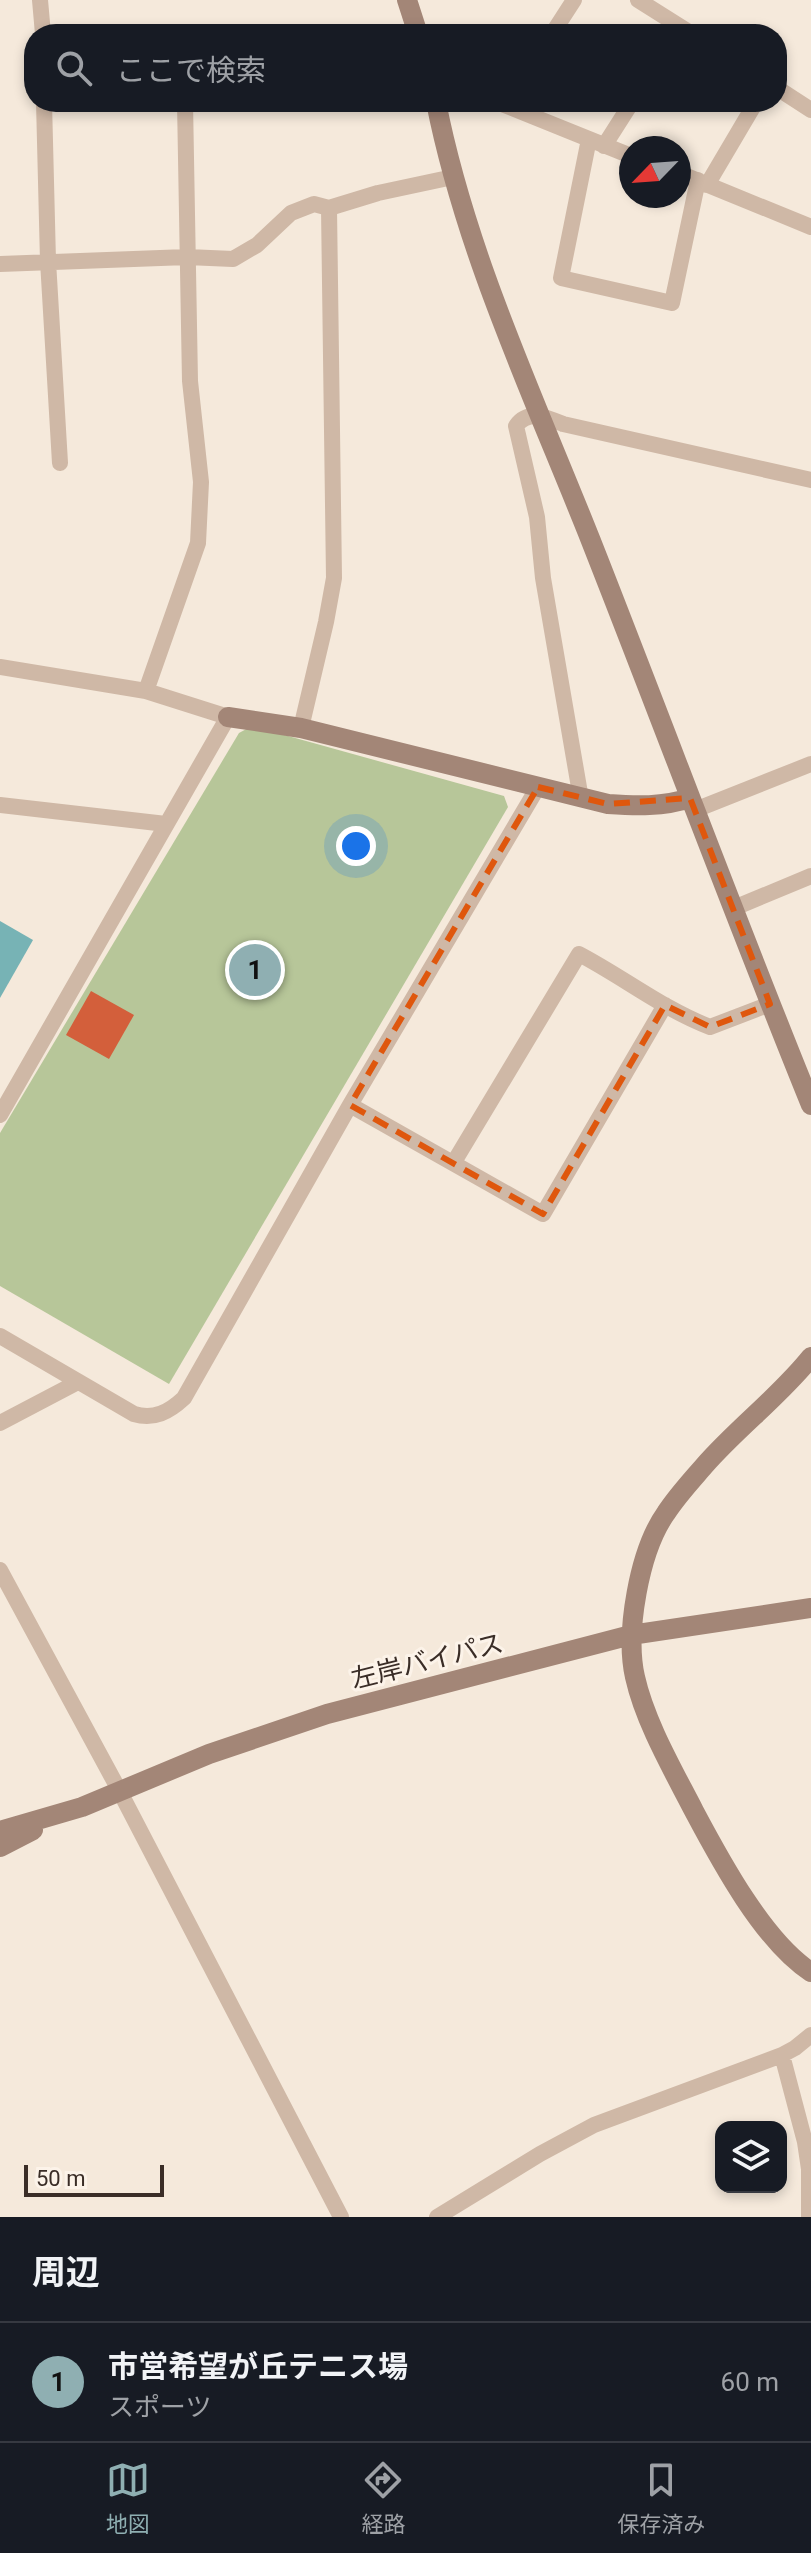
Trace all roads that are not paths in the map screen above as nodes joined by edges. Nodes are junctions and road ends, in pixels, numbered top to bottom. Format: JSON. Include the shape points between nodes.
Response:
{"nodes":[{"id":1,"x":40,"y":0,"type":"edge"},
{"id":2,"x":407,"y":0,"type":"edge"},
{"id":3,"x":574,"y":0,"type":"edge"},
{"id":4,"x":638,"y":0,"type":"edge"},
{"id":5,"x":42,"y":24,"type":"edge"},
{"id":6,"x":415,"y":24,"type":"edge"},
{"id":7,"x":558,"y":24,"type":"edge"},
{"id":8,"x":672,"y":24,"type":"edge"},
{"id":9,"x":787,"y":94,"type":"edge"},
{"id":10,"x":811,"y":110,"type":"edge"},
{"id":11,"x":44,"y":112,"type":"edge"},
{"id":12,"x":185,"y":112,"type":"edge"},
{"id":13,"x":438,"y":112,"type":"edge"},
{"id":14,"x":525,"y":112,"type":"edge"},
{"id":15,"x":623,"y":112,"type":"edge"},
{"id":16,"x":749,"y":112,"type":"edge"},
{"id":17,"x":597,"y":142,"type":"junction"},
{"id":18,"x":619,"y":151,"type":"edge"},
{"id":19,"x":453,"y":177,"type":"junction"},
{"id":20,"x":691,"y":178,"type":"edge"},
{"id":21,"x":702,"y":183,"type":"junction"},
{"id":22,"x":329,"y":208,"type":"junction"},
{"id":23,"x":811,"y":227,"type":"edge"},
{"id":24,"x":187,"y":257,"type":"junction"},
{"id":25,"x":48,"y":261,"type":"junction"},
{"id":26,"x":0,"y":264,"type":"edge"},
{"id":27,"x":541,"y":415,"type":"junction"},
{"id":28,"x":60,"y":463,"type":"dead end"},
{"id":29,"x":811,"y":480,"type":"edge"},
{"id":30,"x":0,"y":667,"type":"edge"},
{"id":31,"x":146,"y":691,"type":"junction"},
{"id":32,"x":228,"y":717,"type":"junction"},
{"id":33,"x":301,"y":728,"type":"junction"},
{"id":34,"x":811,"y":764,"type":"edge"},
{"id":35,"x":538,"y":787,"type":"junction"},
{"id":36,"x":581,"y":799,"type":"junction"},
{"id":37,"x":692,"y":804,"type":"junction"},
{"id":38,"x":0,"y":805,"type":"edge"},
{"id":39,"x":166,"y":824,"type":"junction"},
{"id":40,"x":811,"y":876,"type":"edge"},
{"id":41,"x":734,"y":908,"type":"junction"},
{"id":42,"x":770,"y":1004,"type":"junction"},
{"id":43,"x":665,"y":1005,"type":"junction"},
{"id":44,"x":350,"y":1105,"type":"junction"},
{"id":45,"x":811,"y":1105,"type":"edge"},
{"id":46,"x":0,"y":1115,"type":"edge"},
{"id":47,"x":454,"y":1162,"type":"junction"},
{"id":48,"x":0,"y":1336,"type":"edge"},
{"id":49,"x":811,"y":1357,"type":"edge"},
{"id":50,"x":78,"y":1382,"type":"junction"},
{"id":51,"x":0,"y":1423,"type":"edge"},
{"id":52,"x":0,"y":1570,"type":"edge"},
{"id":53,"x":811,"y":1608,"type":"edge"},
{"id":54,"x":631,"y":1635,"type":"junction"},
{"id":55,"x":119,"y":1790,"type":"junction"},
{"id":56,"x":69,"y":1811,"type":"junction"},
{"id":57,"x":0,"y":1831,"type":"edge"},
{"id":58,"x":0,"y":1847,"type":"edge"},
{"id":59,"x":811,"y":1972,"type":"edge"},
{"id":60,"x":811,"y":2035,"type":"edge"},
{"id":61,"x":782,"y":2055,"type":"junction"},
{"id":62,"x":341,"y":2217,"type":"edge"},
{"id":63,"x":437,"y":2217,"type":"edge"},
{"id":64,"x":809,"y":2217,"type":"edge"}],
"edges":[{"from":1,"to":5,"type":"street"},
{"from":2,"to":6,"type":"street"},
{"from":3,"to":7,"type":"street"},
{"from":4,"to":8,"type":"street"},
{"from":9,"to":10,"type":"street"},
{"from":11,"to":25,"type":"street"},
{"from":12,"to":24,"type":"street"},
{"from":13,"to":19,"type":"street"},
{"from":14,"to":17,"type":"street"},
{"from":15,"to":17,"type":"street"},
{"from":16,"to":21,"type":"street"},
{"from":17,"to":18,"type":"street"},
{"from":17,"to":21,"type":"street","via":[[561,278],[672,303]]},
{"from":19,"to":22,"type":"street"},
{"from":19,"to":27,"type":"street"},
{"from":20,"to":21,"type":"street"},
{"from":21,"to":23,"type":"street"},
{"from":22,"to":24,"type":"street","via":[[314,204],[291,213],[233,259]]},
{"from":22,"to":33,"type":"street","via":[[334,578]]},
{"from":24,"to":25,"type":"street"},
{"from":24,"to":31,"type":"street","via":[[190,381],[201,482],[198,543]]},
{"from":25,"to":26,"type":"street"},
{"from":25,"to":28,"type":"street"},
{"from":27,"to":29,"type":"street"},
{"from":27,"to":36,"type":"street","via":[[519,420],[516,426],[537,517]]},
{"from":27,"to":37,"type":"street"},
{"from":30,"to":31,"type":"street"},
{"from":31,"to":32,"type":"street"},
{"from":32,"to":33,"type":"street"},
{"from":32,"to":39,"type":"street"},
{"from":33,"to":35,"type":"street"},
{"from":34,"to":37,"type":"street"},
{"from":35,"to":36,"type":"street"},
{"from":35,"to":44,"type":"street"},
{"from":36,"to":37,"type":"street"},
{"from":37,"to":41,"type":"street"},
{"from":38,"to":39,"type":"street"},
{"from":39,"to":46,"type":"street"},
{"from":40,"to":41,"type":"street"},
{"from":41,"to":42,"type":"street"},
{"from":42,"to":43,"type":"street","via":[[710,1027]]},
{"from":42,"to":45,"type":"street"},
{"from":43,"to":47,"type":"street","via":[[579,954]]},
{"from":43,"to":47,"type":"street","via":[[543,1214]]},
{"from":44,"to":47,"type":"street"},
{"from":44,"to":50,"type":"street","via":[[184,1398],[162,1414],[145,1418]]},
{"from":48,"to":50,"type":"street"},
{"from":49,"to":54,"type":"street","via":[[706,1463],[665,1514],[645,1559]]},
{"from":50,"to":51,"type":"street"},
{"from":52,"to":55,"type":"street"},
{"from":53,"to":54,"type":"street","name":"左岸バイパス"},
{"from":54,"to":55,"type":"street","name":"左岸バイパス","via":[[327,1714]]},
{"from":54,"to":59,"type":"street","via":[[642,1700],[709,1839],[769,1932]]},
{"from":55,"to":56,"type":"street","name":"左岸バイパス"},
{"from":55,"to":62,"type":"street"},
{"from":56,"to":57,"type":"street","name":"左岸バイパス"},
{"from":56,"to":58,"type":"street","name":"左岸バイパス"},
{"from":60,"to":61,"type":"street"},
{"from":61,"to":63,"type":"street","via":[[594,2125]]},
{"from":61,"to":64,"type":"street","via":[[805,2142]]}]}
